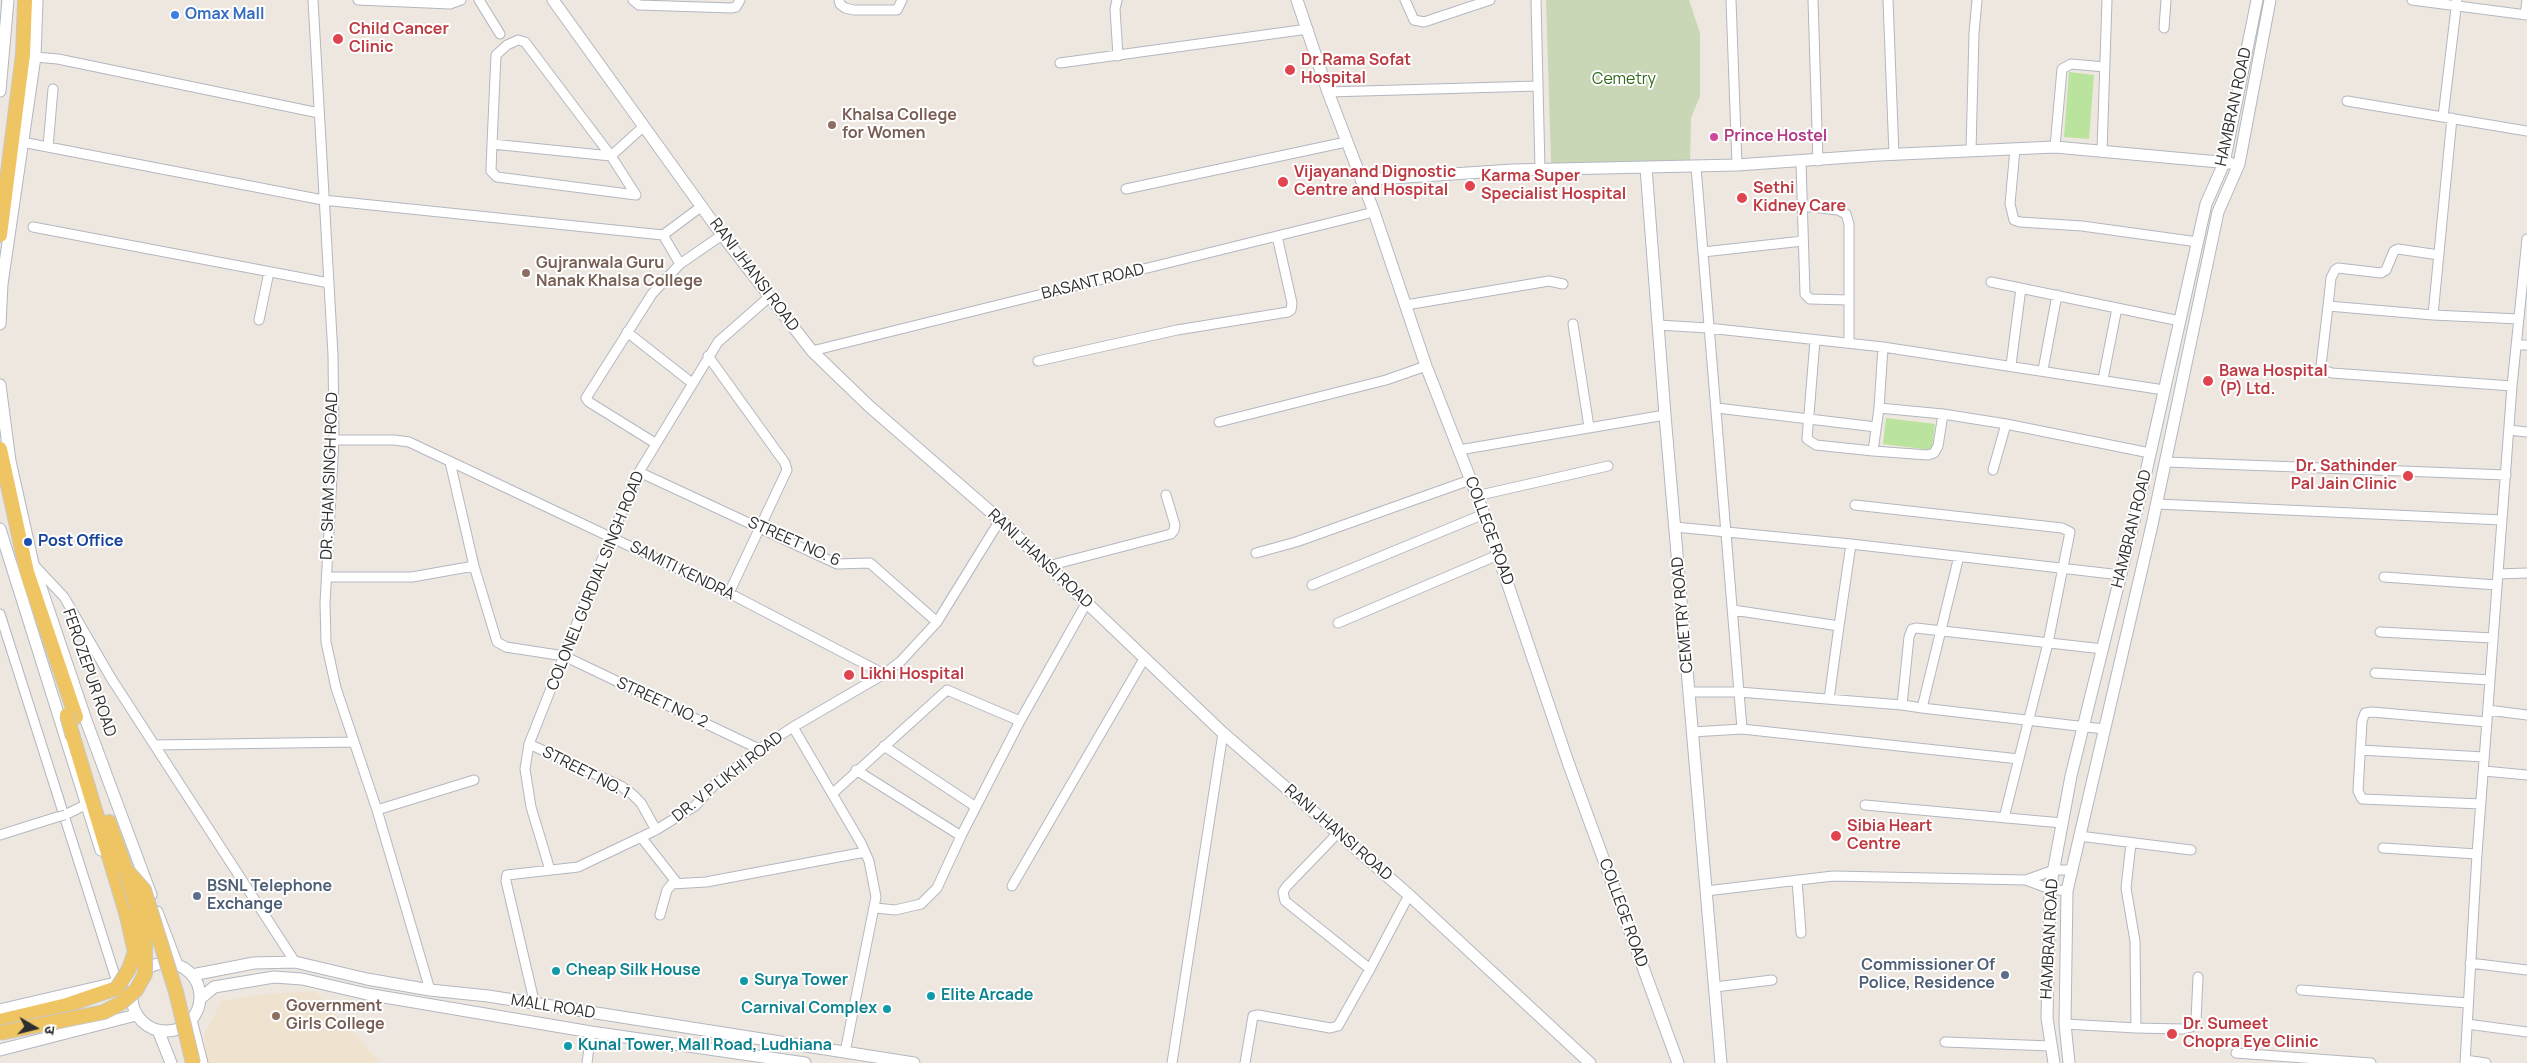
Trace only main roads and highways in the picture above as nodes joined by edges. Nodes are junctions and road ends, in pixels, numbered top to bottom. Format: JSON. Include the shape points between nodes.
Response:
{"nodes":[{"id":1,"x":8,"y":0,"type":"edge"},
{"id":2,"x":19,"y":0,"type":"edge"},
{"id":3,"x":25,"y":0,"type":"edge"},
{"id":4,"x":37,"y":0,"type":"edge"},
{"id":5,"x":553,"y":0,"type":"edge"},
{"id":6,"x":1298,"y":0,"type":"edge"},
{"id":7,"x":2257,"y":0,"type":"edge"},
{"id":8,"x":2270,"y":0,"type":"edge"},
{"id":9,"x":0,"y":91,"type":"edge"},
{"id":10,"x":2224,"y":163,"type":"junction"},
{"id":11,"x":2239,"y":164,"type":"junction"},
{"id":12,"x":1646,"y":168,"type":"junction"},
{"id":13,"x":1361,"y":180,"type":"junction"},
{"id":14,"x":0,"y":182,"type":"edge"},
{"id":15,"x":0,"y":235,"type":"edge"},
{"id":16,"x":0,"y":324,"type":"edge"},
{"id":17,"x":0,"y":385,"type":"edge"},
{"id":18,"x":0,"y":449,"type":"edge"},
{"id":19,"x":0,"y":489,"type":"edge"},
{"id":20,"x":0,"y":529,"type":"edge"},
{"id":21,"x":74,"y":726,"type":"junction"},
{"id":22,"x":126,"y":870,"type":"junction"},
{"id":23,"x":177,"y":965,"type":"junction"},
{"id":24,"x":192,"y":975,"type":"junction"},
{"id":25,"x":137,"y":983,"type":"junction"},
{"id":26,"x":117,"y":985,"type":"junction"},
{"id":27,"x":200,"y":999,"type":"junction"},
{"id":28,"x":0,"y":1010,"type":"edge"},
{"id":29,"x":136,"y":1015,"type":"junction"},
{"id":30,"x":191,"y":1020,"type":"junction"},
{"id":31,"x":0,"y":1021,"type":"edge"},
{"id":32,"x":158,"y":1030,"type":"junction"},
{"id":33,"x":0,"y":1034,"type":"edge"},
{"id":34,"x":0,"y":1050,"type":"edge"},
{"id":35,"x":171,"y":1063,"type":"edge"},
{"id":36,"x":192,"y":1063,"type":"edge"},
{"id":37,"x":202,"y":1063,"type":"edge"},
{"id":38,"x":805,"y":1063,"type":"edge"},
{"id":39,"x":914,"y":1063,"type":"edge"},
{"id":40,"x":1590,"y":1063,"type":"edge"},
{"id":41,"x":1678,"y":1063,"type":"edge"},
{"id":42,"x":1721,"y":1063,"type":"edge"},
{"id":43,"x":2054,"y":1063,"type":"edge"},
{"id":44,"x":2069,"y":1063,"type":"edge"}],
"edges":[{"from":1,"to":9,"type":"main road"},
{"from":2,"to":14,"type":"main road","via":[[14,75]]},
{"from":3,"to":15,"type":"main road","via":[[23,54]]},
{"from":4,"to":16,"type":"main road","via":[[35,57],[2,284]]},
{"from":5,"to":40,"type":"main road","name":"RANI JHANSI ROAD","via":[[768,298],[812,351],[869,406],[1000,520],[1223,733],[1409,895]]},
{"from":6,"to":13,"type":"main road","name":"COLLEGE ROAD"},
{"from":7,"to":10,"type":"main road","name":"HAMBRAN ROAD"},
{"from":8,"to":11,"type":"main road","name":"HAMBRAN ROAD"},
{"from":10,"to":11,"type":"main road"},
{"from":10,"to":12,"type":"main road","via":[[2054,147]]},
{"from":10,"to":43,"type":"main road","name":"HAMBRAN ROAD","via":[[2208,196],[2062,823],[2050,889],[2047,1018]]},
{"from":11,"to":44,"type":"main road","name":"HAMBRAN ROAD","via":[[2218,212],[2166,462],[2066,891],[2065,1024]]},
{"from":12,"to":13,"type":"main road","via":[[1540,169]]},
{"from":12,"to":42,"type":"main road","name":"CEMETRY ROAD"},
{"from":13,"to":41,"type":"main road","name":"COLLEGE ROAD","via":[[1426,366],[1484,514],[1569,765]]},
{"from":17,"to":21,"type":"main road","name":"FEROZEPUR ROAD","via":[[10,462]]},
{"from":18,"to":21,"type":"main road","via":[[27,572]]},
{"from":19,"to":21,"type":"main road","via":[[32,611]]},
{"from":20,"to":21,"type":"main road","name":"FEROZEPUR ROAD"},
{"from":21,"to":22,"type":"main road"},
{"from":21,"to":23,"type":"main road","name":"FEROZEPUR ROAD"},
{"from":21,"to":25,"type":"main road","name":"FEROZEPUR ROAD","via":[[85,805]]},
{"from":21,"to":26,"type":"main road","bridge":true,"via":[[135,952],[129,969]]},
{"from":22,"to":25,"type":"main road","bridge":true,"via":[[146,936],[145,974]]},
{"from":22,"to":36,"type":"main road","bridge":true,"via":[[144,890],[176,992]]},
{"from":23,"to":24,"type":"main road"},
{"from":23,"to":25,"type":"main road","via":[[164,963],[152,966]]},
{"from":24,"to":27,"type":"main road","via":[[199,987]]},
{"from":24,"to":39,"type":"main road","name":"MALL ROAD","via":[[254,963],[295,962],[430,990]]},
{"from":25,"to":26,"type":"main road"},
{"from":25,"to":29,"type":"main road","via":[[132,992]]},
{"from":25,"to":33,"type":"main road","bridge":true,"via":[[120,1003],[104,1012]]},
{"from":26,"to":28,"type":"main road"},
{"from":26,"to":31,"type":"main road","via":[[67,1005]]},
{"from":27,"to":30,"type":"main road","via":[[199,1008]]},
{"from":27,"to":38,"type":"main road","name":"MALL ROAD","via":[[214,987],[274,977],[302,979],[367,994],[591,1032]]},
{"from":29,"to":32,"type":"main road","via":[[144,1024]]},
{"from":29,"to":34,"type":"main road"},
{"from":30,"to":32,"type":"main road","via":[[176,1030]]},
{"from":30,"to":37,"type":"main road"},
{"from":32,"to":35,"type":"main road"}]}
